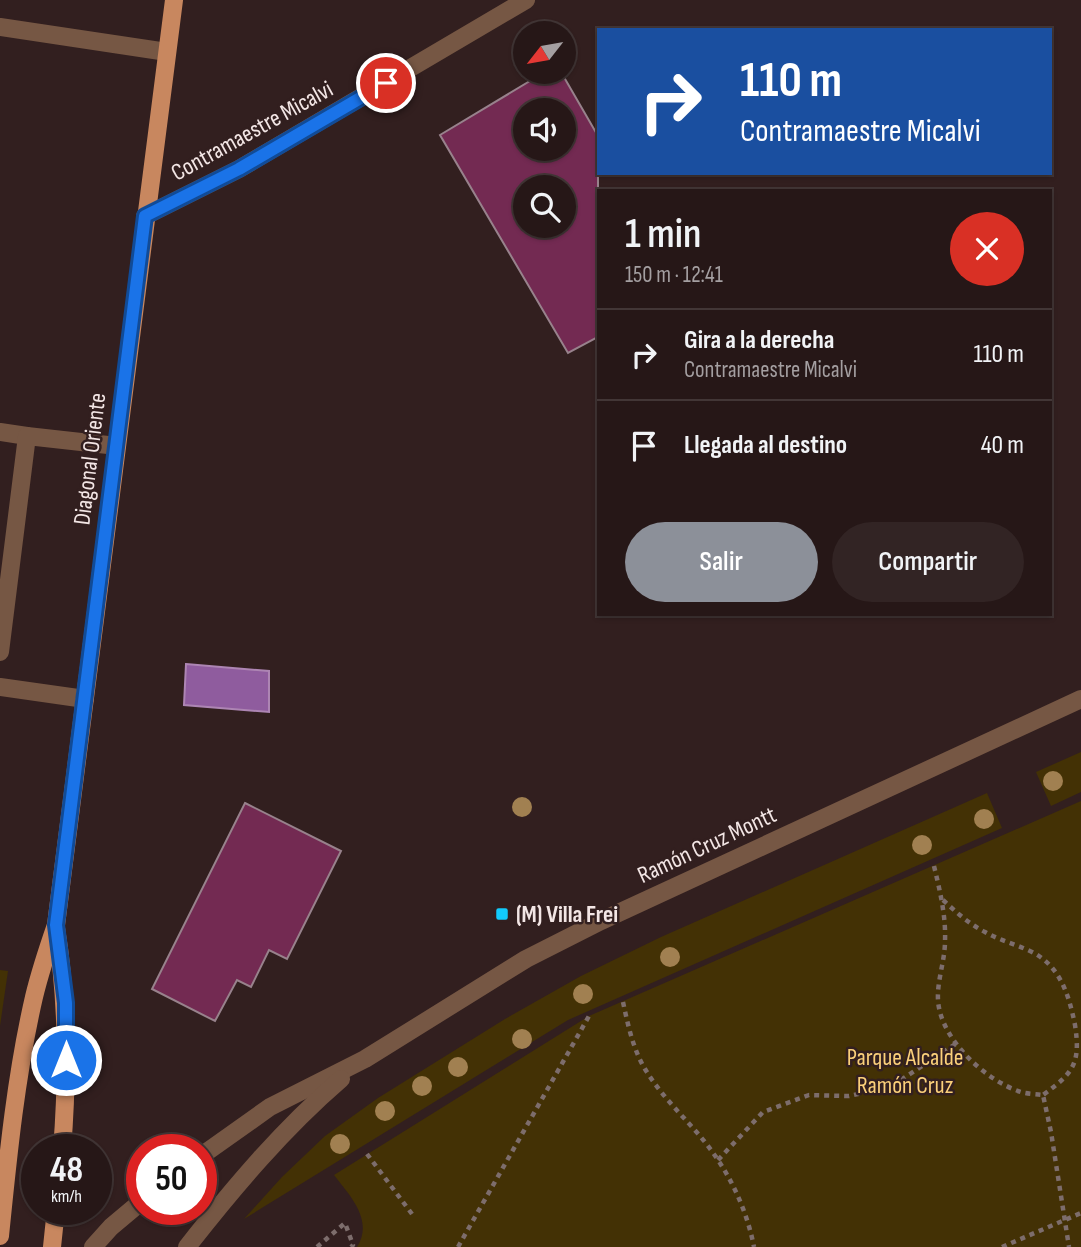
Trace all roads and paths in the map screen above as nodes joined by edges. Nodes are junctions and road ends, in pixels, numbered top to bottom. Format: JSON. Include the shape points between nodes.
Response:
{"nodes":[{"id":1,"x":174,"y":0,"type":"edge"},
{"id":2,"x":526,"y":0,"type":"edge"},
{"id":3,"x":0,"y":27,"type":"edge"},
{"id":4,"x":167,"y":52,"type":"junction"},
{"id":5,"x":145,"y":216,"type":"junction"},
{"id":6,"x":0,"y":432,"type":"edge"},
{"id":7,"x":27,"y":436,"type":"junction"},
{"id":8,"x":117,"y":446,"type":"junction"},
{"id":9,"x":0,"y":652,"type":"edge"},
{"id":10,"x":0,"y":687,"type":"edge"},
{"id":11,"x":85,"y":699,"type":"junction"},
{"id":12,"x":1081,"y":699,"type":"edge"},
{"id":13,"x":934,"y":866,"type":"dead end"},
{"id":14,"x":942,"y":900,"type":"junction"},
{"id":15,"x":56,"y":925,"type":"junction"},
{"id":16,"x":623,"y":1002,"type":"dead end"},
{"id":17,"x":589,"y":1017,"type":"dead end"},
{"id":18,"x":957,"y":1043,"type":"junction"},
{"id":19,"x":365,"y":1059,"type":"junction"},
{"id":20,"x":1080,"y":1059,"type":"edge"},
{"id":21,"x":1043,"y":1095,"type":"junction"},
{"id":22,"x":63,"y":1134,"type":"edge"},
{"id":23,"x":217,"y":1145,"type":"edge"},
{"id":24,"x":367,"y":1154,"type":"dead end"},
{"id":25,"x":718,"y":1160,"type":"junction"},
{"id":26,"x":1081,"y":1213,"type":"edge"},
{"id":27,"x":126,"y":1214,"type":"edge"},
{"id":28,"x":415,"y":1218,"type":"dead end"},
{"id":29,"x":1066,"y":1219,"type":"junction"},
{"id":30,"x":54,"y":1225,"type":"edge"},
{"id":31,"x":0,"y":1236,"type":"edge"},
{"id":32,"x":52,"y":1247,"type":"edge"},
{"id":33,"x":93,"y":1247,"type":"edge"},
{"id":34,"x":187,"y":1247,"type":"edge"},
{"id":35,"x":317,"y":1247,"type":"edge"},
{"id":36,"x":351,"y":1247,"type":"edge"},
{"id":37,"x":458,"y":1247,"type":"edge"},
{"id":38,"x":754,"y":1247,"type":"edge"},
{"id":39,"x":1002,"y":1247,"type":"edge"},
{"id":40,"x":1069,"y":1247,"type":"edge"}],
"edges":[{"from":1,"to":4,"type":"main road","name":"Diagonal Oriente"},
{"from":2,"to":5,"type":"street","name":"Contramaestre Micalvi","via":[[239,169]]},
{"from":3,"to":4,"type":"street"},
{"from":4,"to":5,"type":"main road","name":"Diagonal Oriente"},
{"from":5,"to":8,"type":"main road","name":"Diagonal Oriente"},
{"from":6,"to":7,"type":"street"},
{"from":7,"to":8,"type":"street"},
{"from":7,"to":9,"type":"street"},
{"from":8,"to":11,"type":"main road","name":"Diagonal Oriente"},
{"from":10,"to":11,"type":"street"},
{"from":11,"to":15,"type":"main road","name":"Diagonal Oriente"},
{"from":12,"to":19,"type":"street","name":"Ramón Cruz Montt","via":[[589,927]]},
{"from":13,"to":14,"type":"path"},
{"from":14,"to":18,"type":"path","via":[[945,942],[938,1002]]},
{"from":14,"to":20,"type":"path","via":[[967,922],[1033,952],[1051,966],[1065,986]]},
{"from":15,"to":22,"type":"main road","name":"Diagonal Oriente","via":[[66,1003]]},
{"from":15,"to":31,"type":"main road","name":"Diagonal Oriente","via":[[26,1037]]},
{"from":16,"to":25,"type":"path","via":[[643,1066]]},
{"from":17,"to":37,"type":"path"},
{"from":18,"to":21,"type":"path","via":[[976,1067],[1000,1083]]},
{"from":18,"to":25,"type":"path","via":[[890,1087],[849,1096],[809,1095],[763,1112]]},
{"from":19,"to":23,"type":"street","name":"Ramón Cruz Montt","via":[[270,1107]]},
{"from":19,"to":34,"type":"street","name":"Ramón Cruz Montt","via":[[293,1123]]},
{"from":20,"to":21,"type":"path","via":[[1067,1078]]},
{"from":21,"to":29,"type":"path"},
{"from":24,"to":28,"type":"path"},
{"from":25,"to":38,"type":"path","via":[[734,1185]]},
{"from":26,"to":29,"type":"path"},
{"from":27,"to":33,"type":"street"},
{"from":29,"to":39,"type":"path"},
{"from":29,"to":40,"type":"path"},
{"from":30,"to":32,"type":"main road"},
{"from":35,"to":36,"type":"path","via":[[345,1223]]}]}
